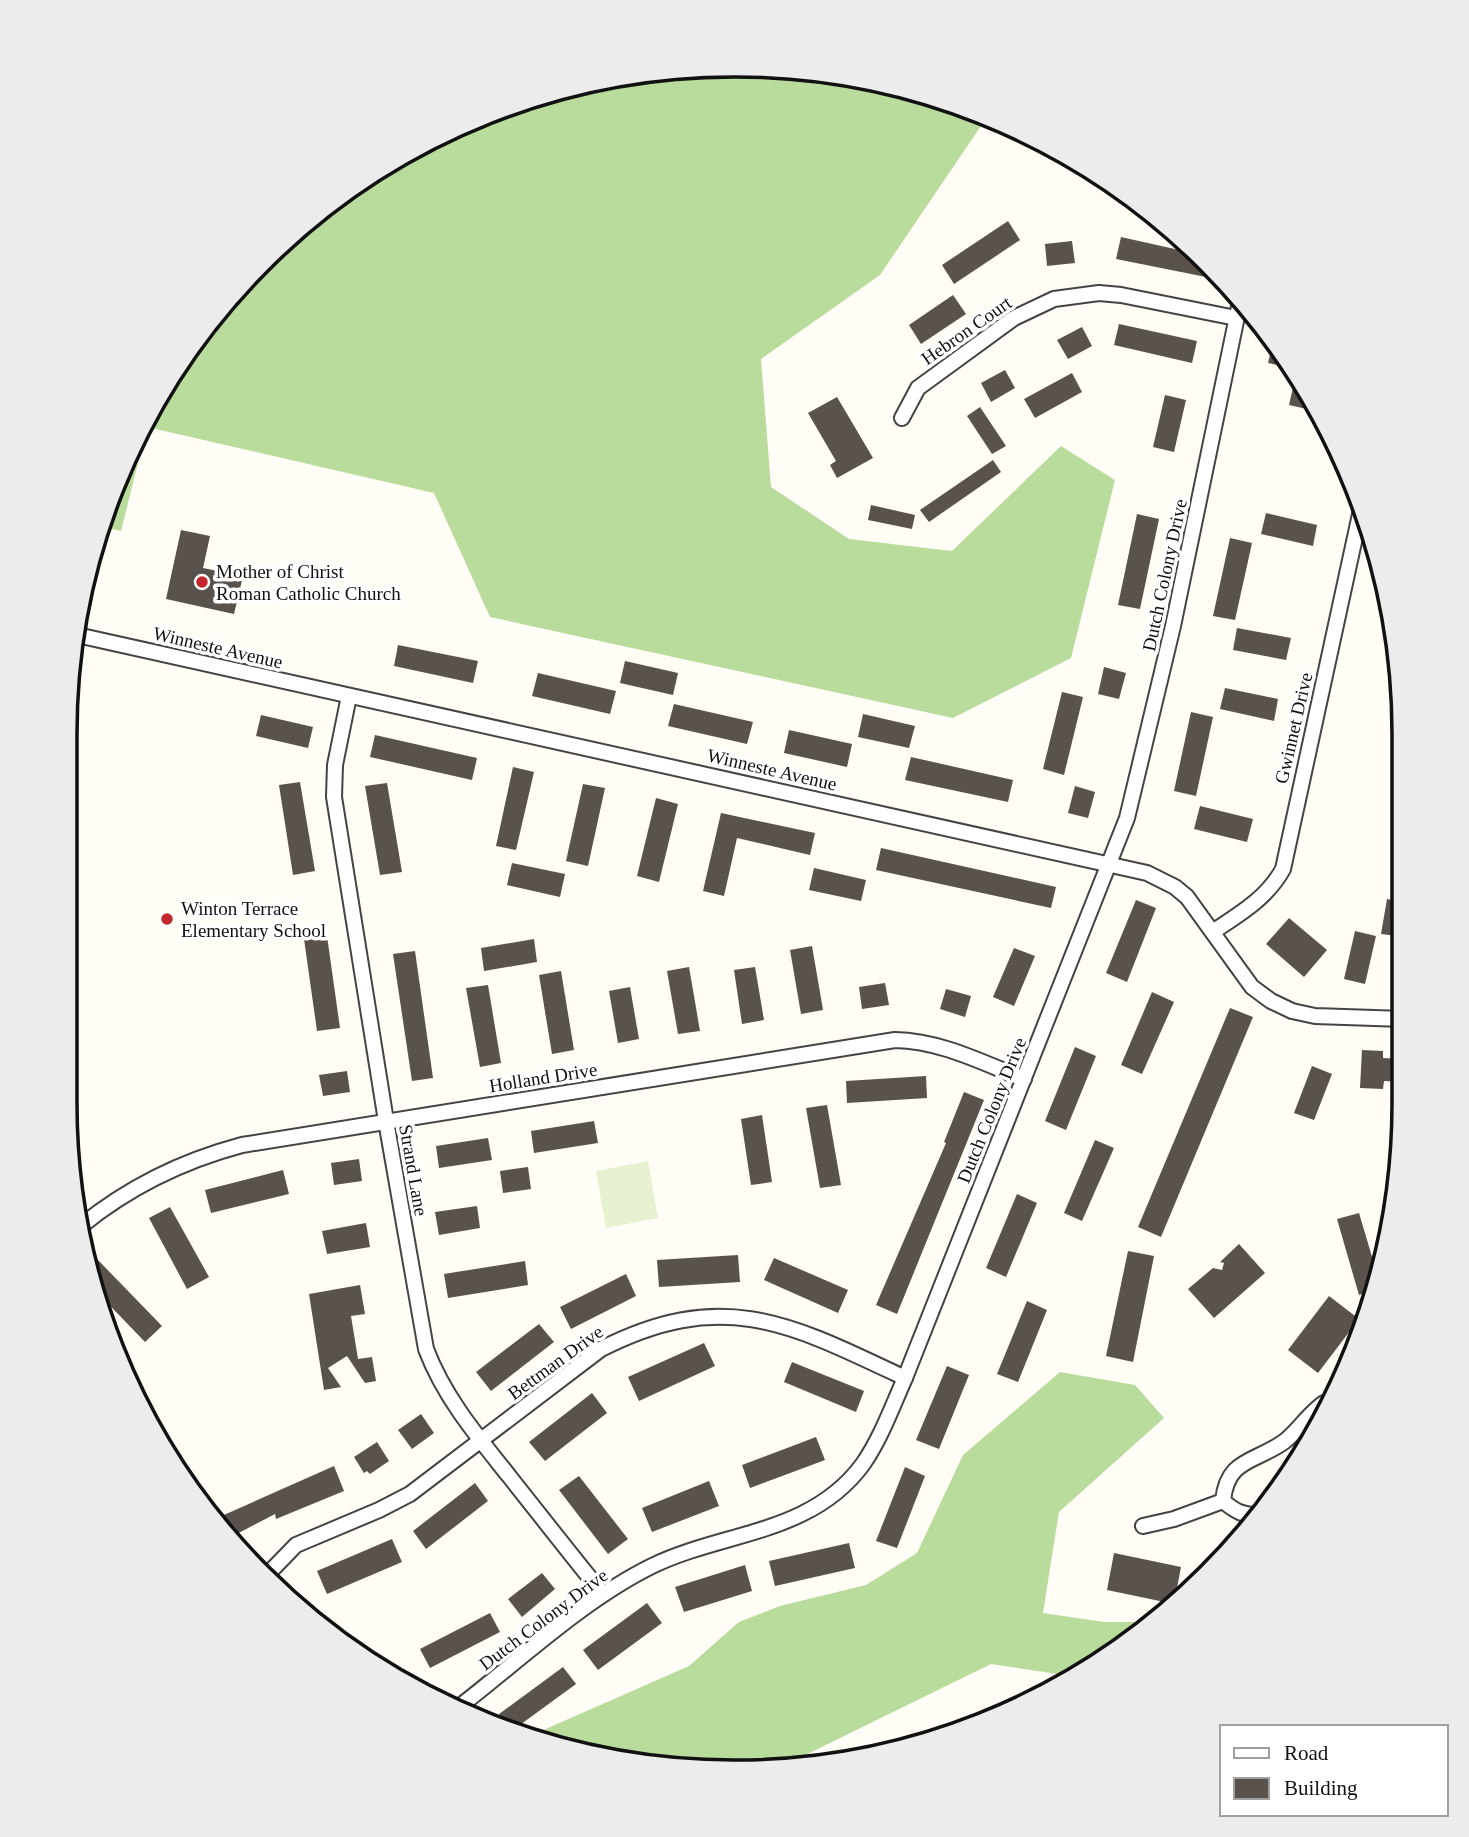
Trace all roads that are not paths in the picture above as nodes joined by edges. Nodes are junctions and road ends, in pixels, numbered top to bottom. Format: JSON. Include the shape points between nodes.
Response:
{"nodes":[{"id":1,"x":1238,"y":311,"type":"edge"},
{"id":2,"x":1236,"y":318,"type":"junction"},
{"id":3,"x":902,"y":418,"type":"dead end"},
{"id":4,"x":1358,"y":525,"type":"edge"},
{"id":5,"x":85,"y":637,"type":"edge"},
{"id":6,"x":349,"y":696,"type":"junction"},
{"id":7,"x":1109,"y":863,"type":"junction"},
{"id":8,"x":1214,"y":931,"type":"junction"},
{"id":9,"x":1392,"y":1019,"type":"edge"},
{"id":10,"x":1024,"y":1079,"type":"junction"},
{"id":11,"x":386,"y":1122,"type":"junction"},
{"id":12,"x":88,"y":1221,"type":"edge"},
{"id":13,"x":905,"y":1378,"type":"junction"},
{"id":14,"x":1316,"y":1408,"type":"edge"},
{"id":15,"x":481,"y":1440,"type":"junction"},
{"id":16,"x":1223,"y":1501,"type":"junction"},
{"id":17,"x":1246,"y":1515,"type":"edge"},
{"id":18,"x":1143,"y":1526,"type":"dead end"},
{"id":19,"x":272,"y":1569,"type":"edge"},
{"id":20,"x":603,"y":1594,"type":"junction"},
{"id":21,"x":465,"y":1702,"type":"edge"}],
"edges":[{"from":1,"to":2,"type":"street","name":"Dutch Colony Drive"},
{"from":2,"to":3,"type":"street","name":"Hebron Court","via":[[1121,295],[1054,299],[1014,318],[918,388]]},
{"from":2,"to":7,"type":"street","name":"Dutch Colony Drive","via":[[1173,626],[1127,818]]},
{"from":4,"to":8,"type":"street","name":"Gwinnet Drive","via":[[1283,869],[1257,901]]},
{"from":5,"to":6,"type":"street","name":"Winneste Avenue"},
{"from":6,"to":7,"type":"street","name":"Winneste Avenue"},
{"from":6,"to":11,"type":"street","name":"Strand Lane","via":[[335,765],[334,797]]},
{"from":7,"to":8,"type":"street","name":"Winneste Avenue","via":[[1147,873],[1175,887]]},
{"from":7,"to":10,"type":"street","name":"Dutch Colony Drive"},
{"from":8,"to":9,"type":"street","name":"Winneste Avenue","via":[[1252,987],[1284,1007],[1315,1016]]},
{"from":10,"to":11,"type":"street","name":"Holland Drive","via":[[938,1045],[895,1040]]},
{"from":10,"to":13,"type":"street","name":"Dutch Colony Drive"},
{"from":11,"to":12,"type":"street","name":"Holland Drive","via":[[206,1155],[138,1185]]},
{"from":11,"to":15,"type":"street","name":"Strand Lane","via":[[426,1349],[446,1392]]},
{"from":13,"to":15,"type":"street","name":"Bettman Drive","via":[[779,1324],[738,1317],[686,1319],[656,1325],[601,1349]]},
{"from":13,"to":20,"type":"street","name":"Dutch Colony Drive","via":[[863,1464],[830,1498],[789,1521],[679,1554]]},
{"from":14,"to":16,"type":"street","via":[[1287,1439],[1238,1465],[1225,1482]]},
{"from":15,"to":19,"type":"street","name":"Bettman Drive","via":[[410,1494],[296,1545]]},
{"from":15,"to":20,"type":"street","name":"Strand Lane"},
{"from":16,"to":17,"type":"street"},
{"from":16,"to":18,"type":"street","via":[[1174,1520]]},
{"from":20,"to":21,"type":"street","name":"Dutch Colony Drive"}]}
